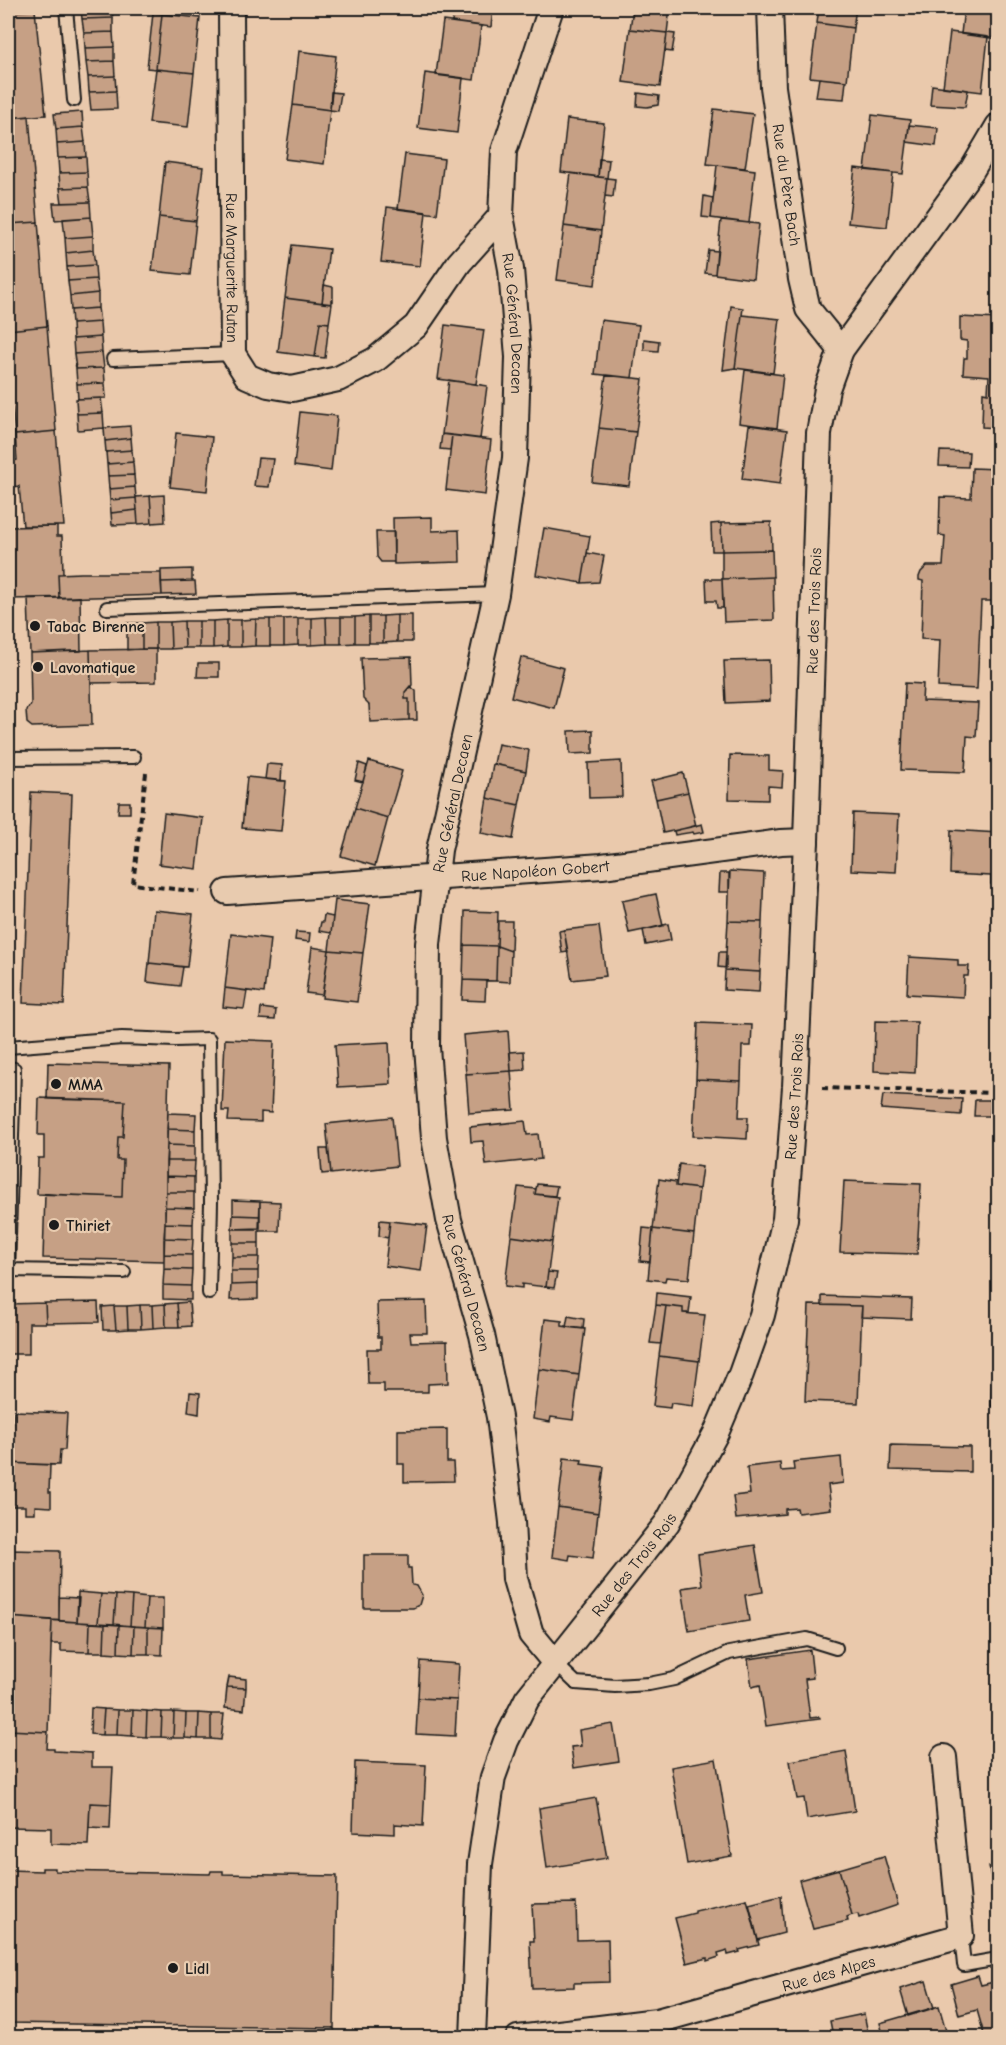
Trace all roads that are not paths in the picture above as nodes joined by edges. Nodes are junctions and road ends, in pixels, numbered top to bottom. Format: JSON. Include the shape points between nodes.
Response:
{"nodes":[{"id":1,"x":66,"y":8,"type":"edge"},
{"id":2,"x":231,"y":8,"type":"edge"},
{"id":3,"x":551,"y":8,"type":"edge"},
{"id":4,"x":770,"y":8,"type":"edge"},
{"id":5,"x":74,"y":100,"type":"dead end"},
{"id":6,"x":999,"y":126,"type":"edge"},
{"id":7,"x":501,"y":216,"type":"junction"},
{"id":8,"x":841,"y":350,"type":"junction"},
{"id":9,"x":233,"y":354,"type":"junction"},
{"id":10,"x":113,"y":360,"type":"dead end"},
{"id":11,"x":496,"y":594,"type":"junction"},
{"id":12,"x":107,"y":608,"type":"dead end"},
{"id":13,"x":135,"y":757,"type":"road end"},
{"id":14,"x":8,"y":758,"type":"edge"},
{"id":15,"x":806,"y":841,"type":"junction"},
{"id":16,"x":436,"y":878,"type":"junction"},
{"id":17,"x":227,"y":892,"type":"road end"},
{"id":18,"x":8,"y":1047,"type":"edge"},
{"id":19,"x":8,"y":1067,"type":"edge"},
{"id":20,"x":8,"y":1270,"type":"edge"},
{"id":21,"x":124,"y":1272,"type":"dead end"},
{"id":22,"x":209,"y":1293,"type":"dead end"},
{"id":23,"x":836,"y":1648,"type":"dead end"},
{"id":24,"x":555,"y":1663,"type":"junction"},
{"id":25,"x":944,"y":1756,"type":"dead end"},
{"id":26,"x":961,"y":1936,"type":"junction"},
{"id":27,"x":999,"y":1959,"type":"edge"},
{"id":28,"x":473,"y":2037,"type":"edge"},
{"id":29,"x":518,"y":2037,"type":"edge"}],
"edges":[{"from":1,"to":5,"type":"lane"},
{"from":2,"to":9,"type":"street","name":"Rue Marguerite Rutan"},
{"from":3,"to":7,"type":"street","name":"Rue Général Decaen","via":[[504,151]]},
{"from":4,"to":8,"type":"street","name":"Rue du Père Bach","via":[[773,87],[801,279],[808,309]]},
{"from":6,"to":8,"type":"street","name":"Rue des Trois Rois","via":[[972,170]]},
{"from":7,"to":9,"type":"street","name":"Rue Marguerite Rutan","via":[[459,263],[416,326],[375,360],[338,379],[292,389],[248,376]]},
{"from":7,"to":11,"type":"street","name":"Rue Général Decaen","via":[[511,269],[518,357],[515,458]]},
{"from":8,"to":15,"type":"street","name":"Rue des Trois Rois","via":[[827,389],[819,433]]},
{"from":9,"to":10,"type":"lane"},
{"from":11,"to":12,"type":"lane"},
{"from":11,"to":16,"type":"street","name":"Rue Général Decaen"},
{"from":13,"to":14,"type":"lane"},
{"from":15,"to":16,"type":"street","name":"Rue Napoléon Gobert","via":[[602,866]]},
{"from":15,"to":24,"type":"street","name":"Rue des Trois Rois","via":[[785,1219],[762,1315],[716,1433],[667,1523]]},
{"from":16,"to":17,"type":"street","name":"Rue Napoléon Gobert"},
{"from":16,"to":24,"type":"street","name":"Rue Général Decaen","via":[[428,944],[427,1047],[434,1138],[449,1220],[482,1335],[499,1417],[512,1522],[514,1579],[531,1634]]},
{"from":18,"to":22,"type":"lane","via":[[122,1038],[209,1039]]},
{"from":19,"to":20,"type":"lane","via":[[14,1069]]},
{"from":20,"to":21,"type":"lane"},
{"from":23,"to":24,"type":"lane","via":[[807,1639],[729,1653],[674,1679],[615,1686],[576,1683]]},
{"from":24,"to":28,"type":"street","name":"Rue des Trois Rois","via":[[527,1699],[493,1777],[480,1864]]},
{"from":25,"to":26,"type":"street"},
{"from":26,"to":27,"type":"lane","via":[[964,1965]]},
{"from":26,"to":29,"type":"street","name":"Rue des Alpes","via":[[657,2021]]}]}
